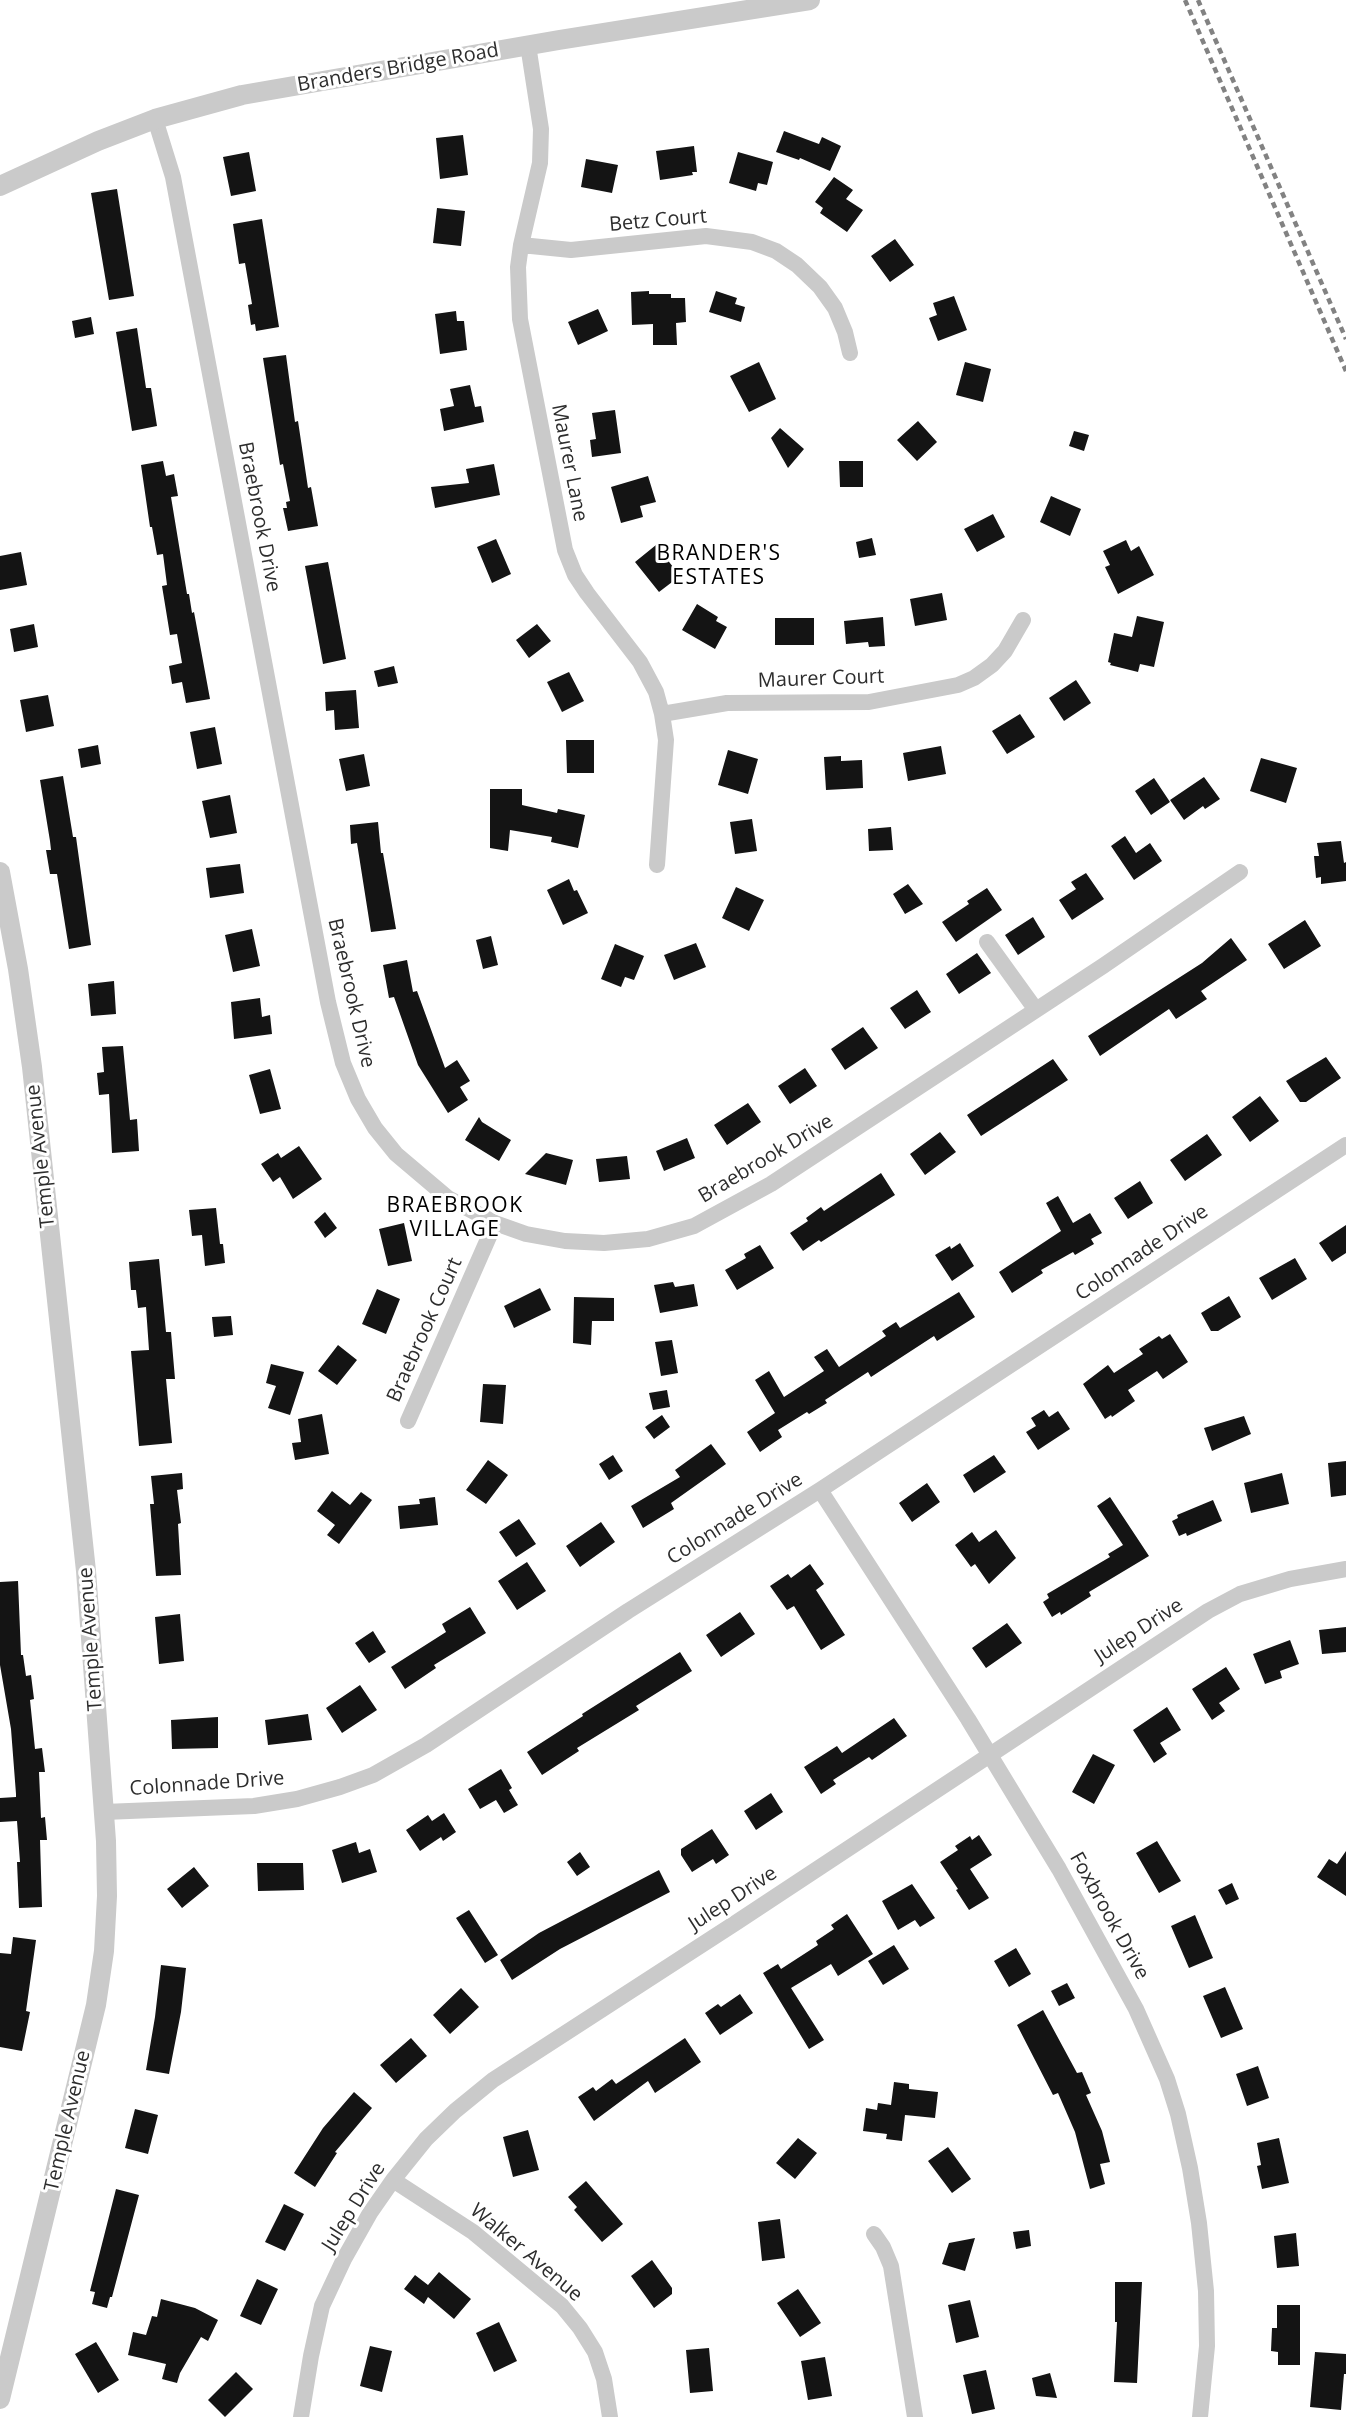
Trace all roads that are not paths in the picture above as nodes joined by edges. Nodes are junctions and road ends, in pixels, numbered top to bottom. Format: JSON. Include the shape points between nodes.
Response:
{"nodes":[{"id":1,"x":810,"y":0,"type":"edge"},
{"id":2,"x":528,"y":45,"type":"junction"},
{"id":3,"x":155,"y":119,"type":"junction"},
{"id":4,"x":0,"y":186,"type":"edge"},
{"id":5,"x":521,"y":245,"type":"junction"},
{"id":6,"x":850,"y":352,"type":"dead end"},
{"id":7,"x":1023,"y":620,"type":"dead end"},
{"id":8,"x":662,"y":714,"type":"junction"},
{"id":9,"x":657,"y":865,"type":"dead end"},
{"id":10,"x":0,"y":872,"type":"edge"},
{"id":11,"x":1240,"y":872,"type":"dead end"},
{"id":12,"x":987,"y":942,"type":"dead end"},
{"id":13,"x":1036,"y":1010,"type":"junction"},
{"id":14,"x":1346,"y":1145,"type":"edge"},
{"id":15,"x":495,"y":1223,"type":"junction"},
{"id":16,"x":408,"y":1421,"type":"dead end"},
{"id":17,"x":820,"y":1490,"type":"junction"},
{"id":18,"x":1346,"y":1569,"type":"edge"},
{"id":19,"x":989,"y":1754,"type":"junction"},
{"id":20,"x":104,"y":1812,"type":"junction"},
{"id":21,"x":393,"y":2180,"type":"junction"},
{"id":22,"x":874,"y":2234,"type":"dead end"},
{"id":23,"x":0,"y":2399,"type":"edge"},
{"id":24,"x":301,"y":2417,"type":"edge"},
{"id":25,"x":610,"y":2417,"type":"edge"},
{"id":26,"x":915,"y":2417,"type":"edge"},
{"id":27,"x":1200,"y":2417,"type":"edge"}],
"edges":[{"from":1,"to":2,"type":"street","name":"Branders Bridge Road"},
{"from":2,"to":3,"type":"street","name":"Branders Bridge Road","via":[[242,95]]},
{"from":2,"to":5,"type":"street","name":"Maurer Lane","via":[[541,129],[540,163]]},
{"from":3,"to":4,"type":"street","name":"Branders Bridge Road"},
{"from":3,"to":15,"type":"street","name":"Braebrook Drive","via":[[173,177],[328,1002],[343,1063],[358,1100],[396,1154],[448,1198]]},
{"from":5,"to":6,"type":"street","name":"Betz Court","via":[[571,250],[706,236],[752,242],[776,251],[820,287],[835,308]]},
{"from":5,"to":8,"type":"street","name":"Maurer Lane","via":[[520,319],[564,550],[587,593],[640,662],[656,692]]},
{"from":7,"to":8,"type":"street","name":"Maurer Court","via":[[992,666],[957,685],[869,702],[726,703]]},
{"from":8,"to":9,"type":"street","name":"Maurer Lane","via":[[666,752]]},
{"from":10,"to":20,"type":"street","name":"Temple Avenue","via":[[32,1067],[86,1571]]},
{"from":11,"to":13,"type":"street","name":"Braebrook Drive"},
{"from":12,"to":13,"type":"street"},
{"from":13,"to":15,"type":"street","name":"Braebrook Drive","via":[[771,1184],[694,1227],[648,1239],[604,1243],[536,1236]]},
{"from":14,"to":17,"type":"street","name":"Colonnade Drive"},
{"from":15,"to":16,"type":"street","name":"Braebrook Court"},
{"from":17,"to":19,"type":"street","name":"Foxbrook Drive"},
{"from":17,"to":20,"type":"street","name":"Colonnade Drive","via":[[426,1745],[373,1775],[297,1799],[254,1806]]},
{"from":18,"to":19,"type":"street","name":"Julep Drive","via":[[1290,1579],[1240,1594]]},
{"from":19,"to":21,"type":"street","name":"Julep Drive","via":[[493,2080],[426,2139]]},
{"from":19,"to":27,"type":"street","name":"Foxbrook Drive","via":[[1059,1869],[1136,2009],[1167,2079],[1178,2114],[1199,2223],[1206,2291],[1207,2346]]},
{"from":20,"to":23,"type":"street","name":"Temple Avenue","via":[[107,1896],[96,2005]]},
{"from":21,"to":24,"type":"street","name":"Julep Drive","via":[[344,2259],[322,2306]]},
{"from":21,"to":25,"type":"street","name":"Walker Avenue","via":[[473,2232],[562,2306],[595,2352]]},
{"from":22,"to":26,"type":"street","via":[[891,2266]]}]}
